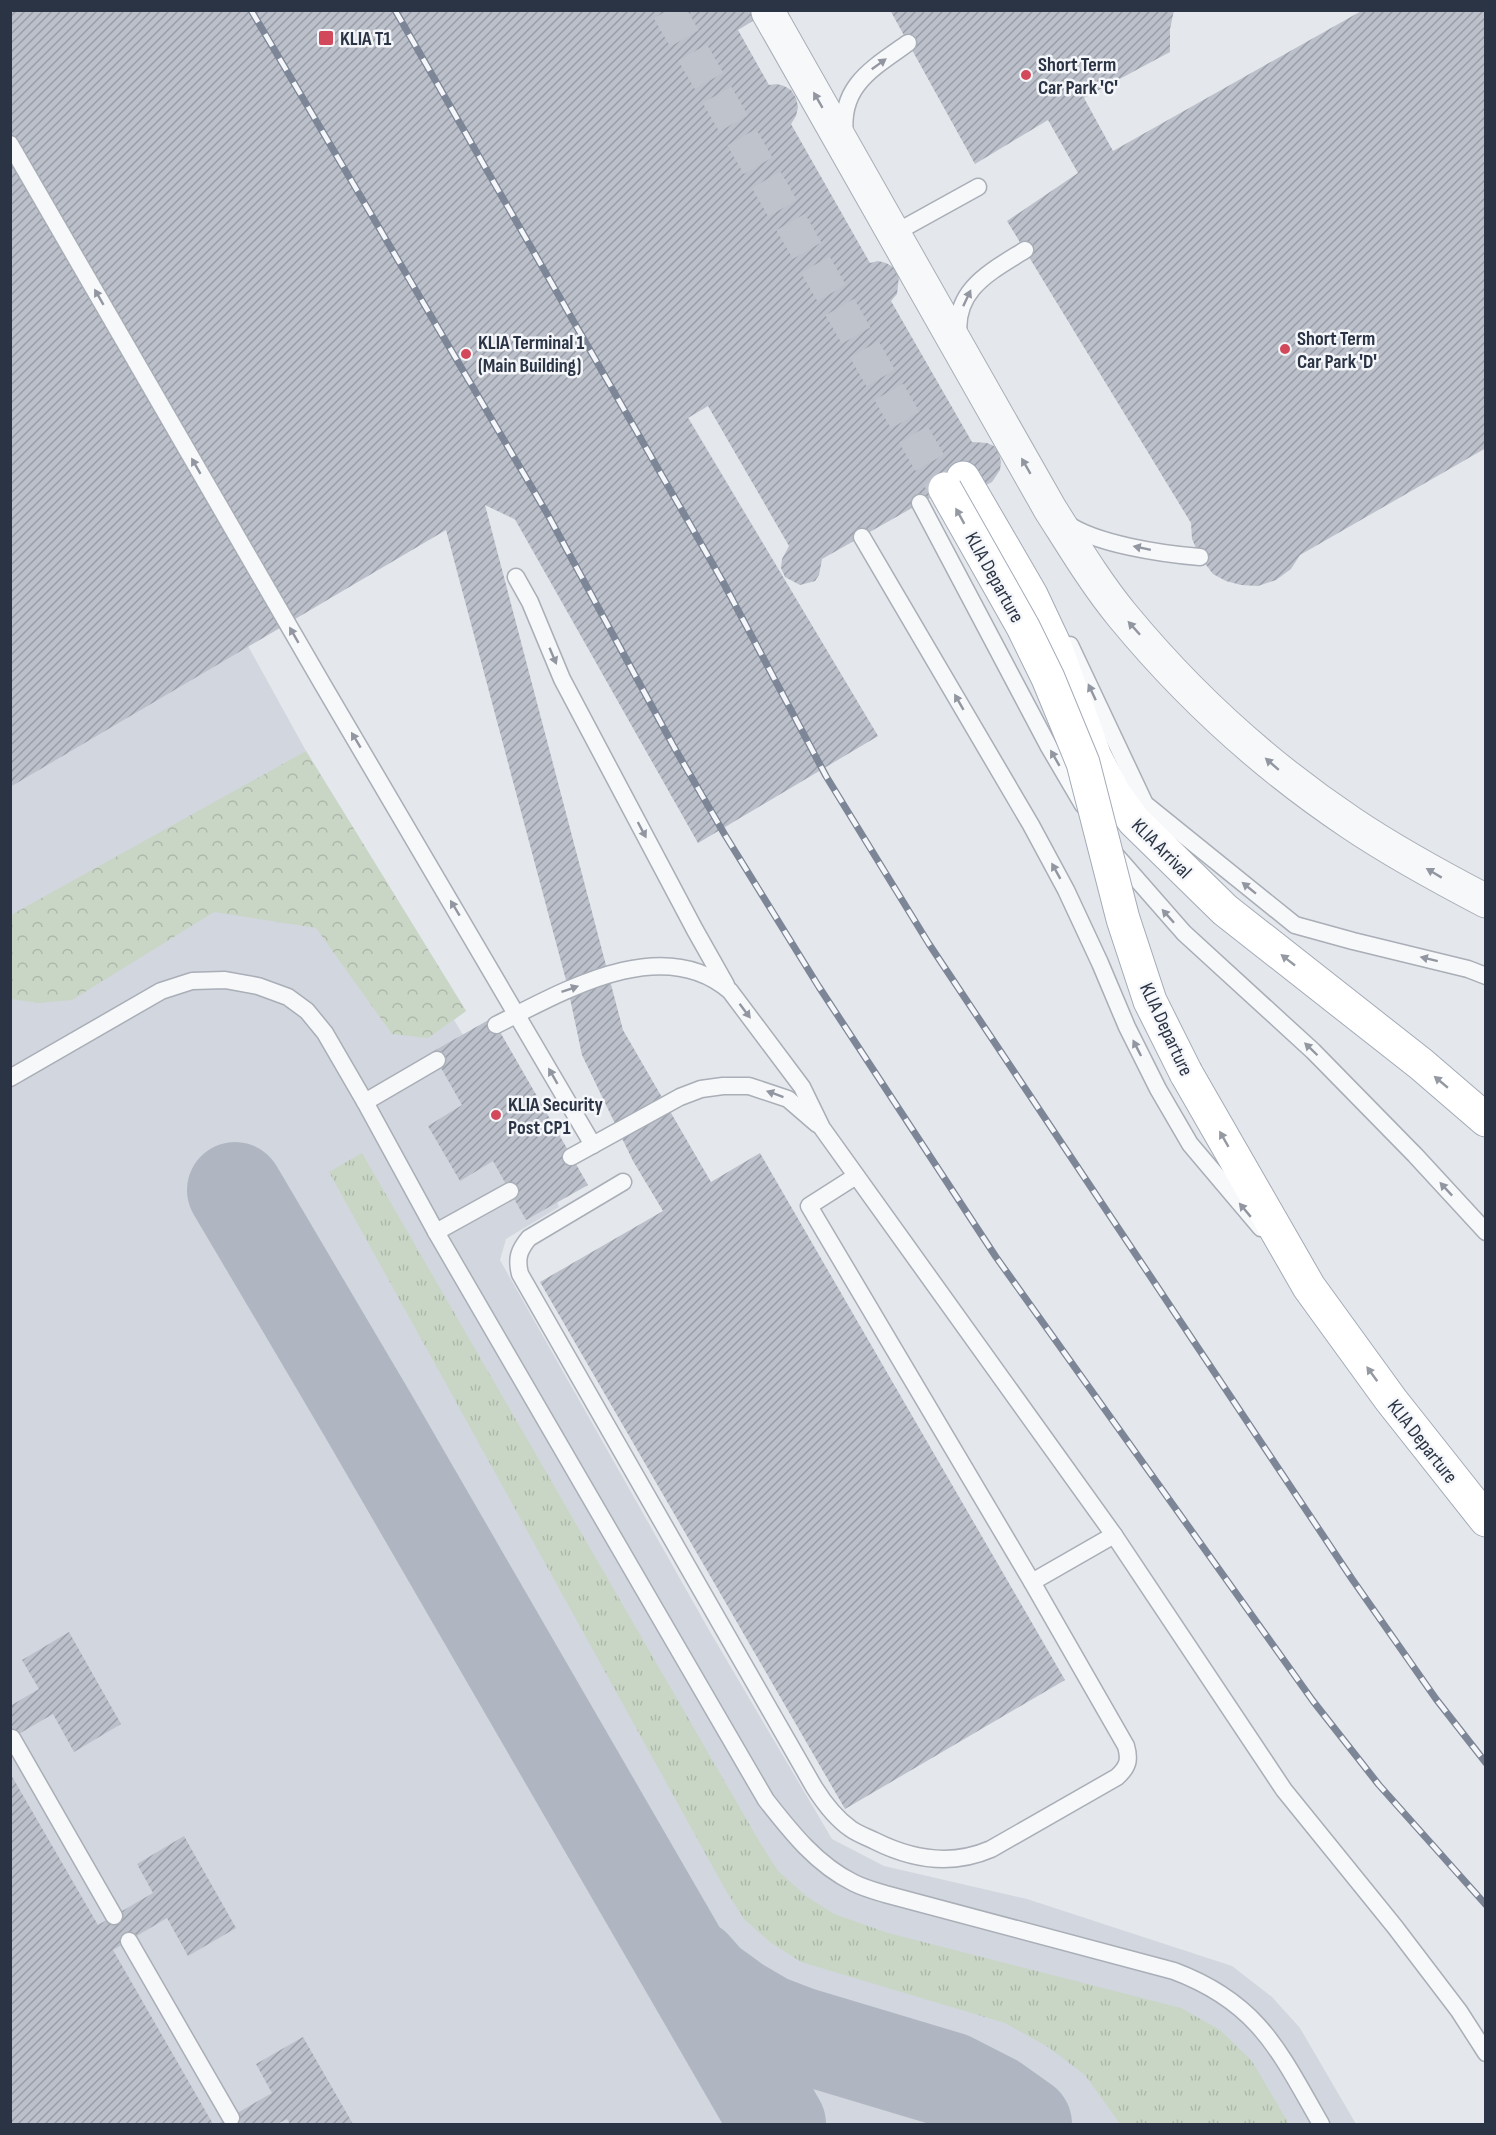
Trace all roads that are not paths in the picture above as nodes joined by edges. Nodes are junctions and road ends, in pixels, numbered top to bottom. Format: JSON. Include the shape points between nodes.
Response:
{"nodes":[{"id":1,"x":768,"y":12,"type":"dead end"},
{"id":2,"x":908,"y":43,"type":"dead end"},
{"id":3,"x":10,"y":144,"type":"edge"},
{"id":4,"x":846,"y":151,"type":"junction"},
{"id":5,"x":978,"y":187,"type":"dead end"},
{"id":6,"x":893,"y":234,"type":"junction"},
{"id":7,"x":1025,"y":250,"type":"dead end"},
{"id":8,"x":962,"y":354,"type":"junction"},
{"id":9,"x":954,"y":489,"type":"junction"},
{"id":10,"x":1050,"y":509,"type":"junction"},
{"id":11,"x":862,"y":537,"type":"dead end"},
{"id":12,"x":1200,"y":557,"type":"dead end"},
{"id":13,"x":516,"y":576,"type":"dead end"},
{"id":14,"x":1485,"y":901,"type":"edge"},
{"id":15,"x":1485,"y":976,"type":"edge"},
{"id":16,"x":730,"y":991,"type":"junction"},
{"id":17,"x":518,"y":1014,"type":"junction"},
{"id":18,"x":496,"y":1025,"type":"dead end"},
{"id":19,"x":437,"y":1060,"type":"dead end"},
{"id":20,"x":10,"y":1078,"type":"edge"},
{"id":21,"x":365,"y":1102,"type":"junction"},
{"id":22,"x":1485,"y":1120,"type":"edge"},
{"id":23,"x":822,"y":1128,"type":"junction"},
{"id":24,"x":593,"y":1145,"type":"junction"},
{"id":25,"x":572,"y":1157,"type":"dead end"},
{"id":26,"x":856,"y":1176,"type":"junction"},
{"id":27,"x":623,"y":1182,"type":"dead end"},
{"id":28,"x":510,"y":1191,"type":"dead end"},
{"id":29,"x":436,"y":1232,"type":"junction"},
{"id":30,"x":1485,"y":1232,"type":"edge"},
{"id":31,"x":1309,"y":1287,"type":"junction"},
{"id":32,"x":1485,"y":1520,"type":"edge"},
{"id":33,"x":1114,"y":1535,"type":"junction"},
{"id":34,"x":1032,"y":1582,"type":"junction"},
{"id":35,"x":12,"y":1738,"type":"edge"},
{"id":36,"x":114,"y":1916,"type":"dead end"},
{"id":37,"x":129,"y":1941,"type":"dead end"},
{"id":38,"x":1485,"y":2053,"type":"edge"},
{"id":39,"x":231,"y":2118,"type":"dead end"},
{"id":40,"x":1322,"y":2124,"type":"edge"}],
"edges":[{"from":4,"to":1,"type":"street","one_way":true},
{"from":4,"to":2,"type":"lane","one_way":true,"via":[[847,104],[856,85]]},
{"from":17,"to":3,"type":"lane","one_way":true},
{"from":4,"to":6,"type":"street"},
{"from":5,"to":6,"type":"lane"},
{"from":6,"to":8,"type":"street"},
{"from":8,"to":7,"type":"lane","one_way":true,"via":[[958,330],[969,290],[983,276]]},
{"from":10,"to":8,"type":"street","one_way":true},
{"from":15,"to":9,"type":"lane","one_way":true,"via":[[1295,925],[1145,804],[1073,651]]},
{"from":22,"to":9,"type":"main road","name":"KLIA Arrival","one_way":true,"via":[[1421,1064],[1225,910],[1134,821],[1095,757],[1055,646],[1031,595]]},
{"from":30,"to":9,"type":"lane","one_way":true,"via":[[1313,1051],[1184,933],[1111,849],[1049,747]]},
{"from":31,"to":9,"type":"main road","name":"KLIA Departure","one_way":true,"bridge":true,"via":[[1186,1073],[1150,1001],[1123,918],[1083,763],[1048,678]]},
{"from":12,"to":10,"type":"lane","one_way":true,"via":[[1094,538]]},
{"from":14,"to":10,"type":"street","one_way":true,"via":[[1352,824],[1228,727],[1121,614]]},
{"from":31,"to":11,"type":"lane","one_way":true,"via":[[1190,1144],[1127,1027],[1100,963],[1031,825]]},
{"from":13,"to":16,"type":"lane","one_way":true,"via":[[562,679]]},
{"from":17,"to":16,"type":"lane","one_way":true,"via":[[562,991],[644,967],[683,967],[717,980]]},
{"from":16,"to":23,"type":"lane","one_way":true,"via":[[802,1087]]},
{"from":17,"to":18,"type":"lane"},
{"from":24,"to":17,"type":"lane","one_way":true},
{"from":19,"to":21,"type":"lane"},
{"from":20,"to":21,"type":"lane","via":[[161,991],[192,981],[225,980],[288,997],[307,1011],[325,1033]]},
{"from":21,"to":29,"type":"lane"},
{"from":23,"to":24,"type":"lane","one_way":true,"via":[[788,1098],[749,1086],[723,1086],[680,1097]]},
{"from":23,"to":26,"type":"lane"},
{"from":24,"to":25,"type":"lane"},
{"from":26,"to":33,"type":"lane"},
{"from":26,"to":34,"type":"lane","via":[[809,1206]]},
{"from":27,"to":34,"type":"lane","via":[[529,1238],[520,1248],[520,1274],[814,1787],[831,1811],[852,1830],[921,1858],[977,1856],[1124,1771],[1129,1756],[1126,1746]]},
{"from":28,"to":29,"type":"lane"},
{"from":29,"to":40,"type":"lane","via":[[766,1800],[796,1839],[854,1883],[885,1894],[1174,1971],[1201,1982],[1235,2003],[1257,2023],[1281,2054]]},
{"from":32,"to":31,"type":"main road","name":"KLIA Departure","one_way":true,"via":[[1391,1401]]},
{"from":33,"to":34,"type":"lane"},
{"from":33,"to":38,"type":"lane","via":[[1284,1790],[1459,2011]]},
{"from":35,"to":36,"type":"lane"},
{"from":37,"to":39,"type":"lane"}]}
